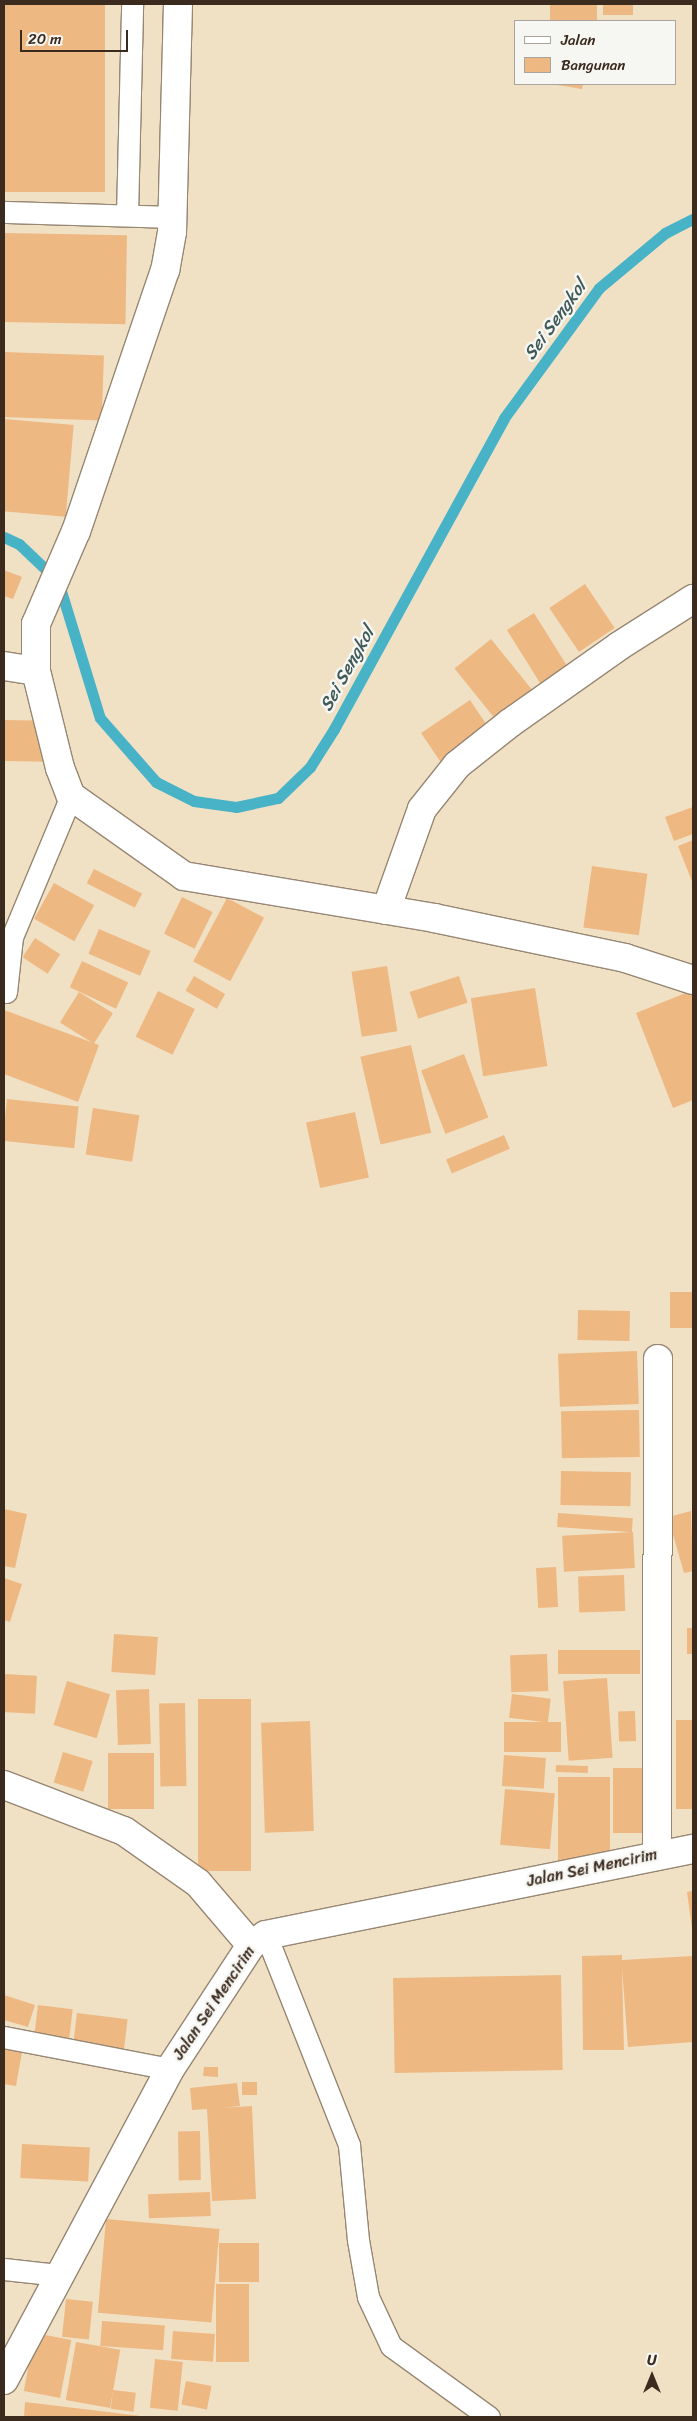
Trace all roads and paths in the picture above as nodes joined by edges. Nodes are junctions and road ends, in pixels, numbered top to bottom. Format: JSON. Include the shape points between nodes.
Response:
{"nodes":[{"id":1,"x":132,"y":4,"type":"edge"},
{"id":2,"x":178,"y":4,"type":"edge"},
{"id":3,"x":4,"y":212,"type":"edge"},
{"id":4,"x":127,"y":216,"type":"junction"},
{"id":5,"x":172,"y":217,"type":"junction"},
{"id":6,"x":693,"y":599,"type":"edge"},
{"id":7,"x":4,"y":666,"type":"edge"},
{"id":8,"x":36,"y":671,"type":"junction"},
{"id":9,"x":71,"y":796,"type":"junction"},
{"id":10,"x":386,"y":910,"type":"junction"},
{"id":11,"x":693,"y":980,"type":"edge"},
{"id":12,"x":6,"y":992,"type":"dead end"},
{"id":13,"x":658,"y":1359,"type":"dead end"},
{"id":14,"x":4,"y":1785,"type":"edge"},
{"id":15,"x":693,"y":1849,"type":"edge"},
{"id":16,"x":657,"y":1854,"type":"junction"},
{"id":17,"x":258,"y":1940,"type":"junction"},
{"id":18,"x":4,"y":2037,"type":"edge"},
{"id":19,"x":170,"y":2069,"type":"junction"},
{"id":20,"x":4,"y":2269,"type":"edge"},
{"id":21,"x":58,"y":2275,"type":"junction"},
{"id":22,"x":4,"y":2380,"type":"edge"},
{"id":23,"x":489,"y":2417,"type":"edge"}],
"edges":[{"from":1,"to":4,"type":"lane"},
{"from":2,"to":5,"type":"street"},
{"from":3,"to":4,"type":"lane"},
{"from":4,"to":5,"type":"lane"},
{"from":5,"to":8,"type":"street","via":[[165,270],[76,531],[36,624]]},
{"from":6,"to":10,"type":"street","via":[[541,701],[457,765],[422,809]]},
{"from":7,"to":8,"type":"street"},
{"from":8,"to":9,"type":"street","via":[[60,768]]},
{"from":9,"to":10,"type":"street","via":[[184,876]]},
{"from":9,"to":12,"type":"lane","via":[[12,937]]},
{"from":10,"to":11,"type":"street","via":[[625,958]]},
{"from":13,"to":16,"type":"street"},
{"from":14,"to":17,"type":"street","via":[[124,1831],[198,1883]]},
{"from":15,"to":16,"type":"street","name":"Jalan Sei Mencirim"},
{"from":16,"to":17,"type":"street","name":"Jalan Sei Mencirim"},
{"from":17,"to":19,"type":"street","name":"Jalan Sei Mencirim"},
{"from":17,"to":23,"type":"lane","via":[[349,2146],[358,2240],[368,2297],[391,2346]]},
{"from":18,"to":19,"type":"lane"},
{"from":19,"to":21,"type":"street","name":"Jalan Sei Mencirim"},
{"from":20,"to":21,"type":"lane"},
{"from":21,"to":22,"type":"street","name":"Jalan Sei Mencirim"}]}
